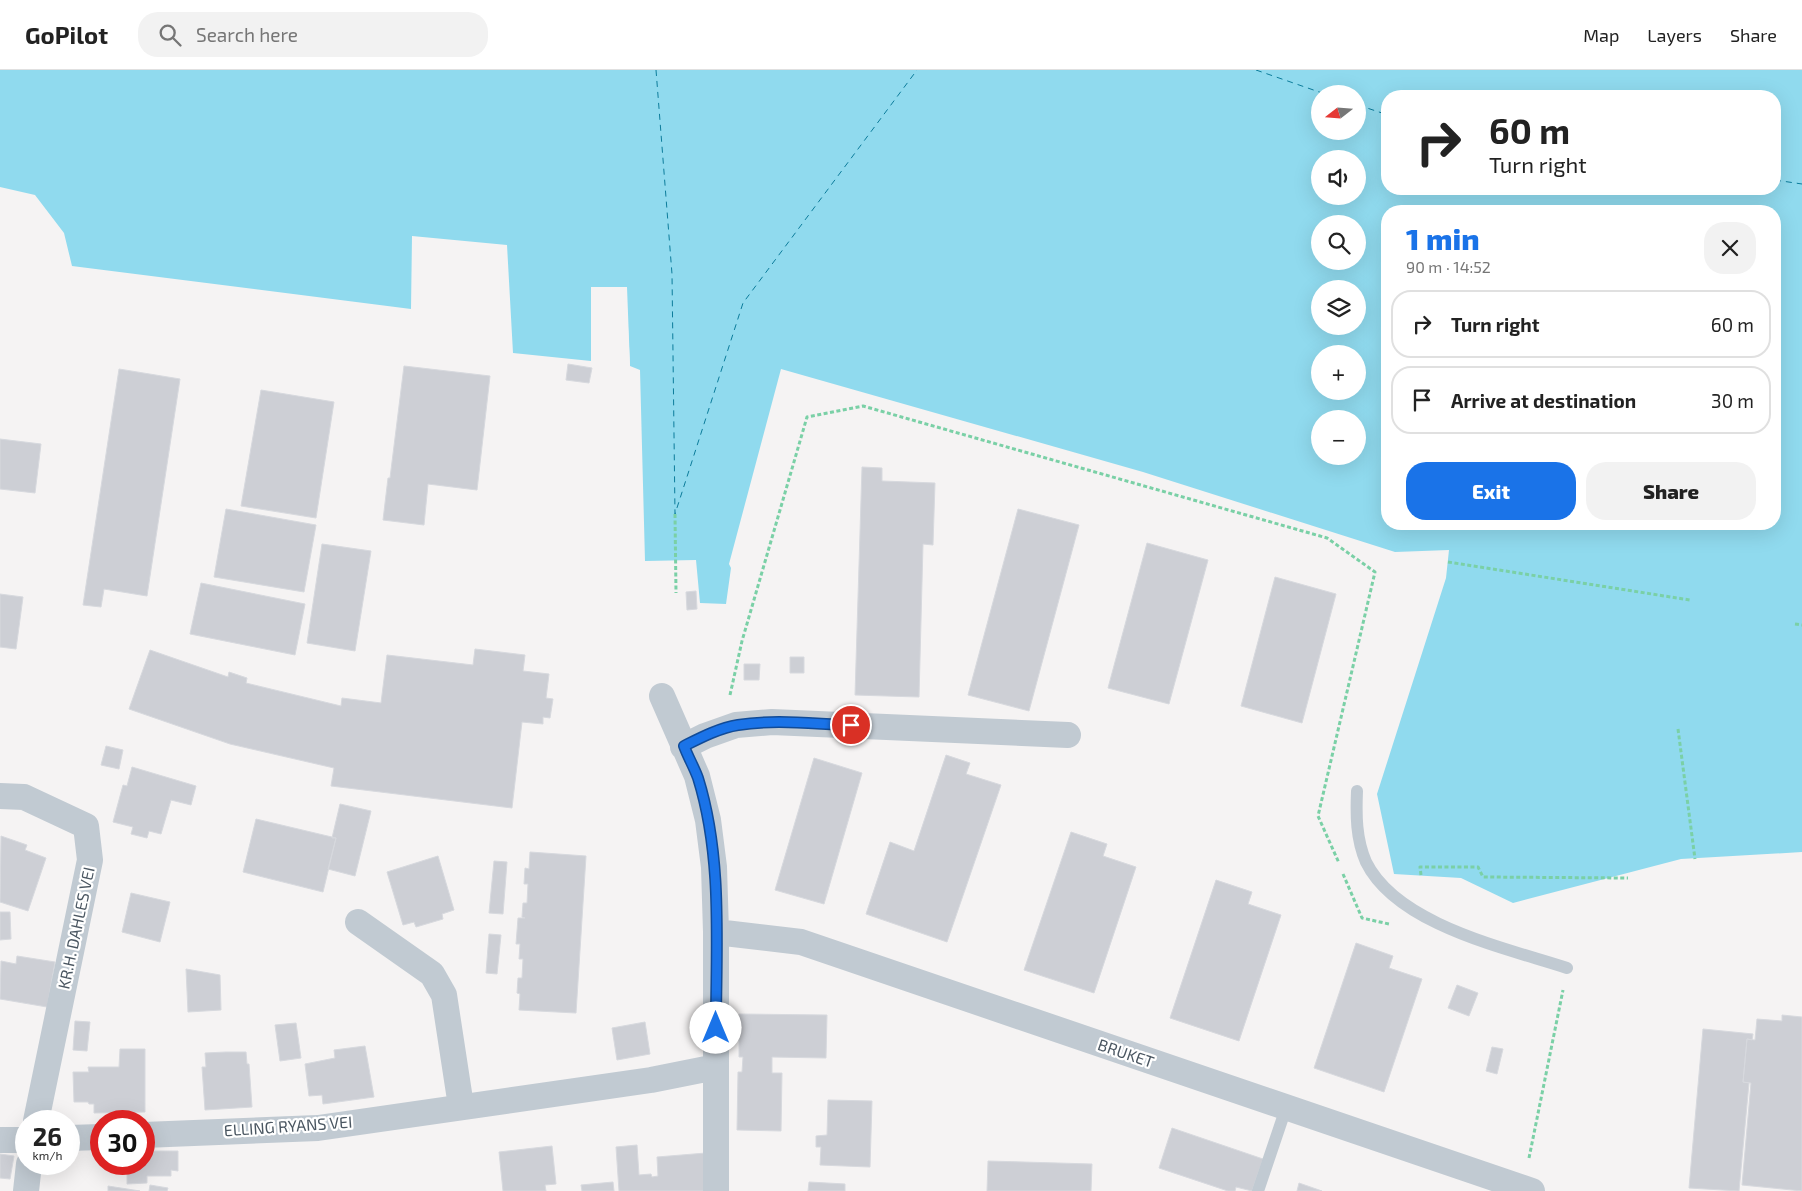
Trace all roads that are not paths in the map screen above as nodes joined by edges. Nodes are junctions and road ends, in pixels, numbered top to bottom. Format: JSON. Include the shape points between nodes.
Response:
{"nodes":[{"id":1,"x":662,"y":696,"type":"dead end"},
{"id":2,"x":1068,"y":735,"type":"dead end"},
{"id":3,"x":684,"y":746,"type":"junction"},
{"id":4,"x":1357,"y":791,"type":"dead end"},
{"id":5,"x":0,"y":796,"type":"edge"},
{"id":6,"x":358,"y":922,"type":"dead end"},
{"id":7,"x":716,"y":932,"type":"junction"},
{"id":8,"x":1567,"y":968,"type":"road end"},
{"id":9,"x":716,"y":1067,"type":"junction"},
{"id":10,"x":461,"y":1106,"type":"junction"},
{"id":11,"x":1286,"y":1108,"type":"junction"},
{"id":12,"x":38,"y":1110,"type":"edge"},
{"id":13,"x":155,"y":1135,"type":"edge"},
{"id":14,"x":0,"y":1140,"type":"edge"},
{"id":15,"x":15,"y":1140,"type":"edge"},
{"id":16,"x":28,"y":1175,"type":"edge"},
{"id":17,"x":1527,"y":1189,"type":"edge"},
{"id":18,"x":26,"y":1191,"type":"edge"},
{"id":19,"x":716,"y":1191,"type":"edge"},
{"id":20,"x":1258,"y":1191,"type":"edge"}],
"edges":[{"from":1,"to":3,"type":"street"},
{"from":2,"to":3,"type":"street","via":[[772,722],[736,725]]},
{"from":3,"to":7,"type":"street","via":[[697,776],[708,820],[714,867]]},
{"from":4,"to":8,"type":"lane","via":[[1356,816],[1366,862],[1379,882],[1396,898],[1463,935]]},
{"from":5,"to":12,"type":"street","name":"KR.H. DAHLES VEI","via":[[24,797],[86,826],[90,860]]},
{"from":6,"to":10,"type":"street","via":[[432,974],[444,995]]},
{"from":7,"to":9,"type":"street"},
{"from":7,"to":11,"type":"street","name":"BRUKET","via":[[801,942]]},
{"from":9,"to":10,"type":"street","name":"ELLING RYANS VEI","via":[[651,1080]]},
{"from":9,"to":19,"type":"street"},
{"from":10,"to":13,"type":"street","name":"ELLING RYANS VEI","via":[[318,1128]]},
{"from":11,"to":17,"type":"street","name":"BRUKET"},
{"from":11,"to":20,"type":"lane"},
{"from":14,"to":15,"type":"street"},
{"from":16,"to":18,"type":"street"}]}
